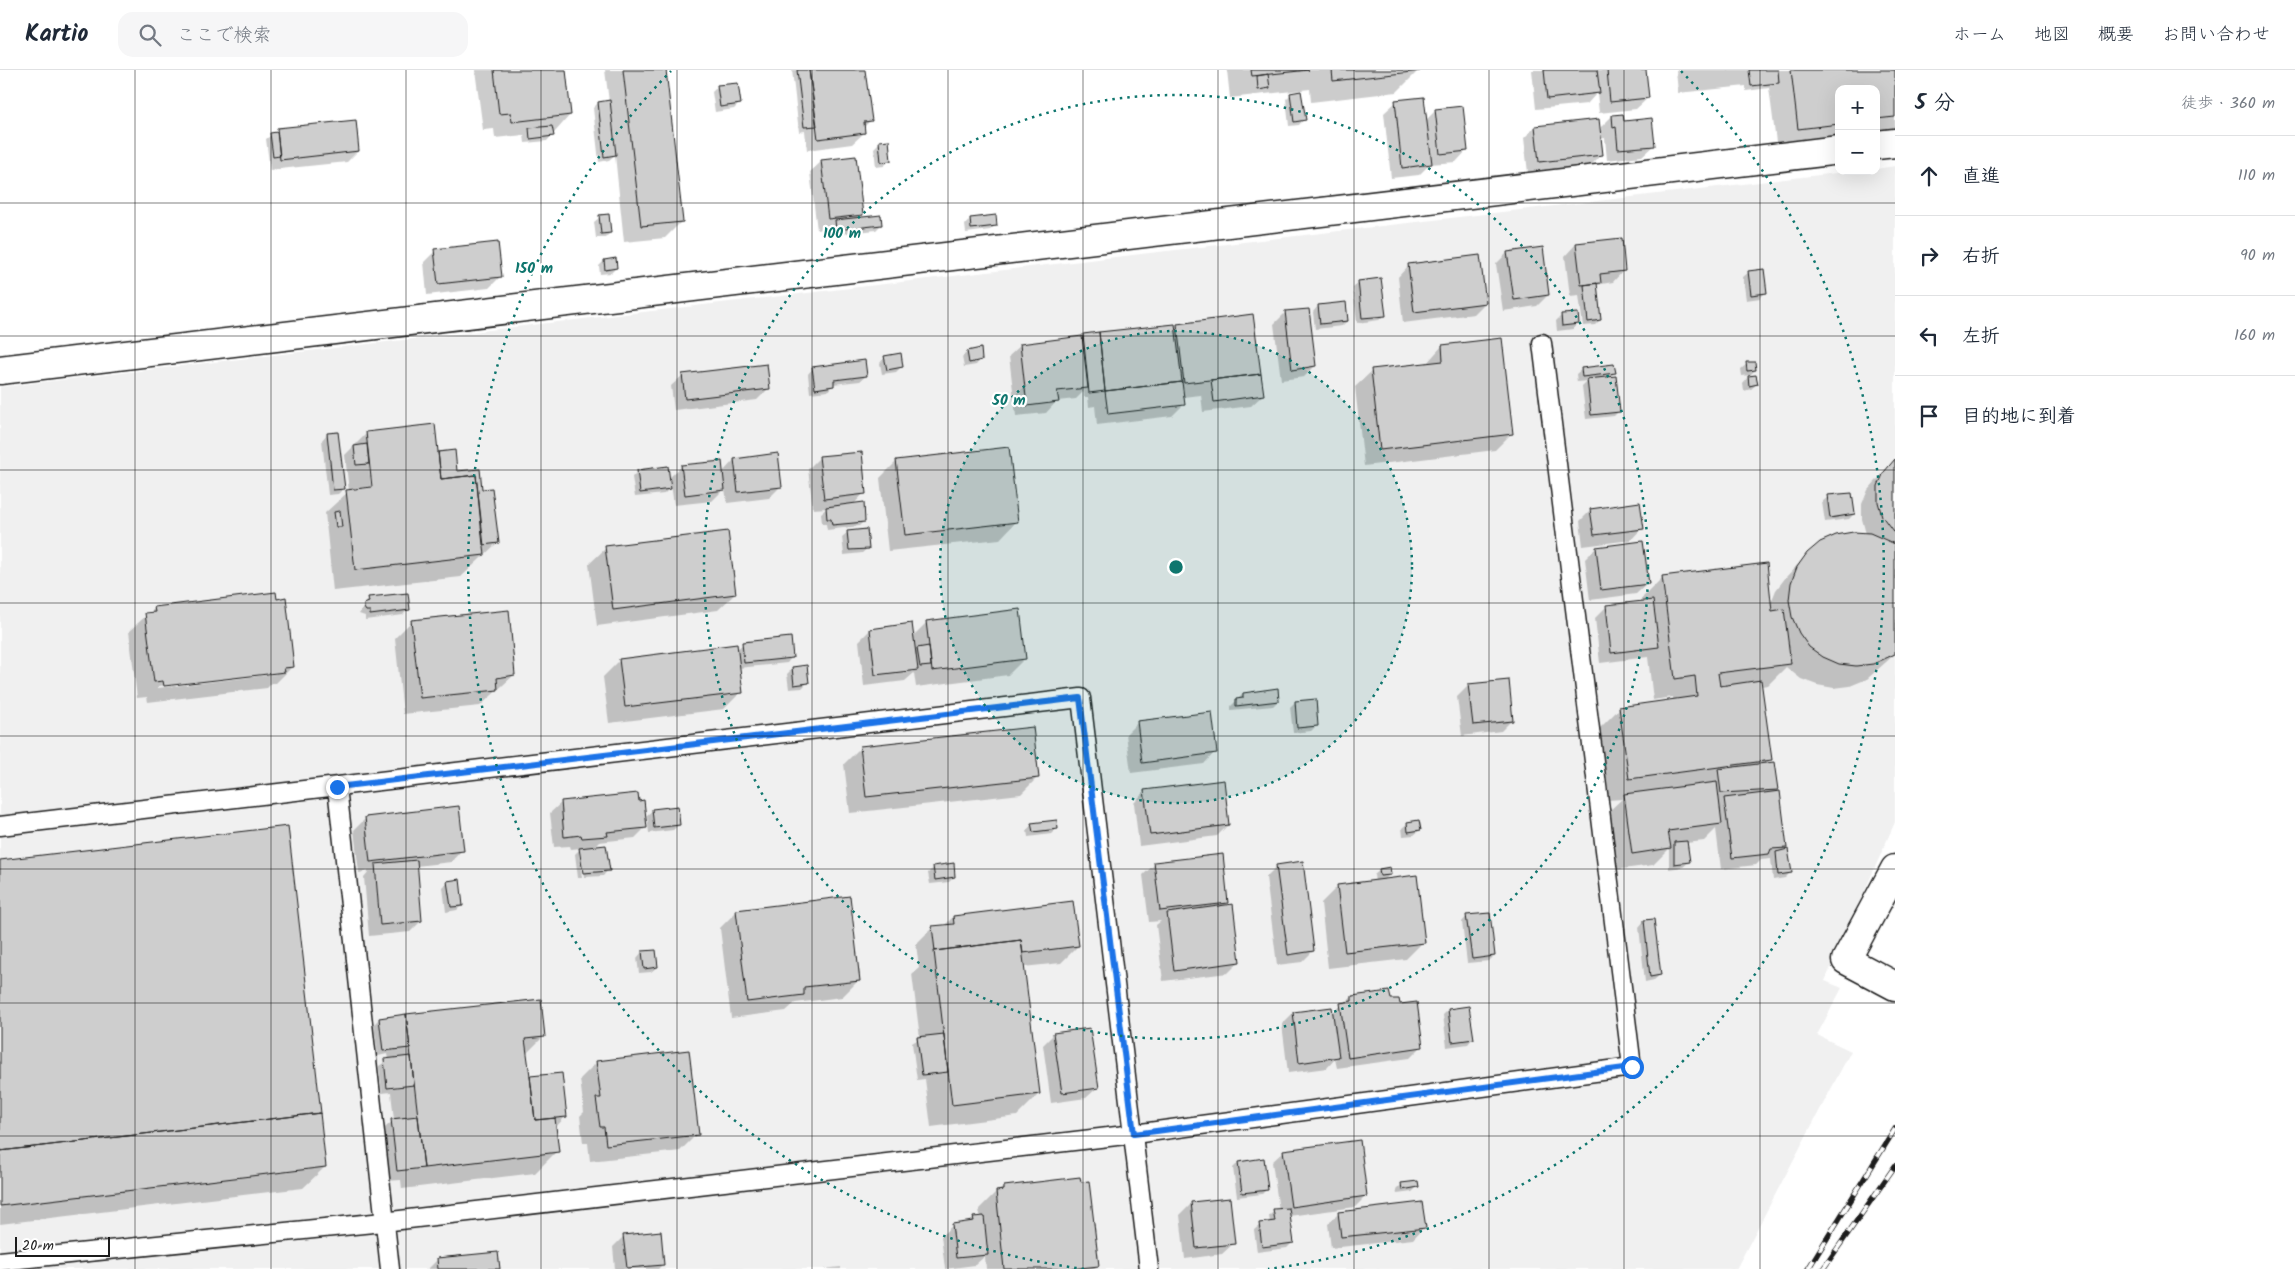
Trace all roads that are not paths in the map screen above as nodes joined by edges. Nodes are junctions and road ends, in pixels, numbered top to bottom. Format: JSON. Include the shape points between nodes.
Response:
{"nodes":[{"id":1,"x":1895,"y":143,"type":"edge"},
{"id":2,"x":1880,"y":145,"type":"edge"},
{"id":3,"x":1835,"y":150,"type":"edge"},
{"id":4,"x":1542,"y":343,"type":"dead end"},
{"id":5,"x":0,"y":370,"type":"edge"},
{"id":6,"x":337,"y":787,"type":"junction"},
{"id":7,"x":0,"y":826,"type":"edge"},
{"id":8,"x":1895,"y":869,"type":"edge"},
{"id":9,"x":1895,"y":986,"type":"edge"},
{"id":10,"x":1134,"y":1134,"type":"junction"},
{"id":11,"x":383,"y":1222,"type":"junction"},
{"id":12,"x":0,"y":1261,"type":"edge"},
{"id":13,"x":390,"y":1269,"type":"edge"},
{"id":14,"x":1149,"y":1269,"type":"edge"}],
"edges":[{"from":1,"to":2,"type":"street"},
{"from":3,"to":5,"type":"street"},
{"from":4,"to":10,"type":"lane","via":[[1632,1067]]},
{"from":6,"to":7,"type":"lane"},
{"from":6,"to":10,"type":"lane","via":[[1080,698]]},
{"from":6,"to":11,"type":"lane"},
{"from":8,"to":9,"type":"street","via":[[1846,960]]},
{"from":10,"to":11,"type":"lane"},
{"from":10,"to":14,"type":"lane"},
{"from":11,"to":12,"type":"lane"},
{"from":11,"to":13,"type":"lane"}]}
